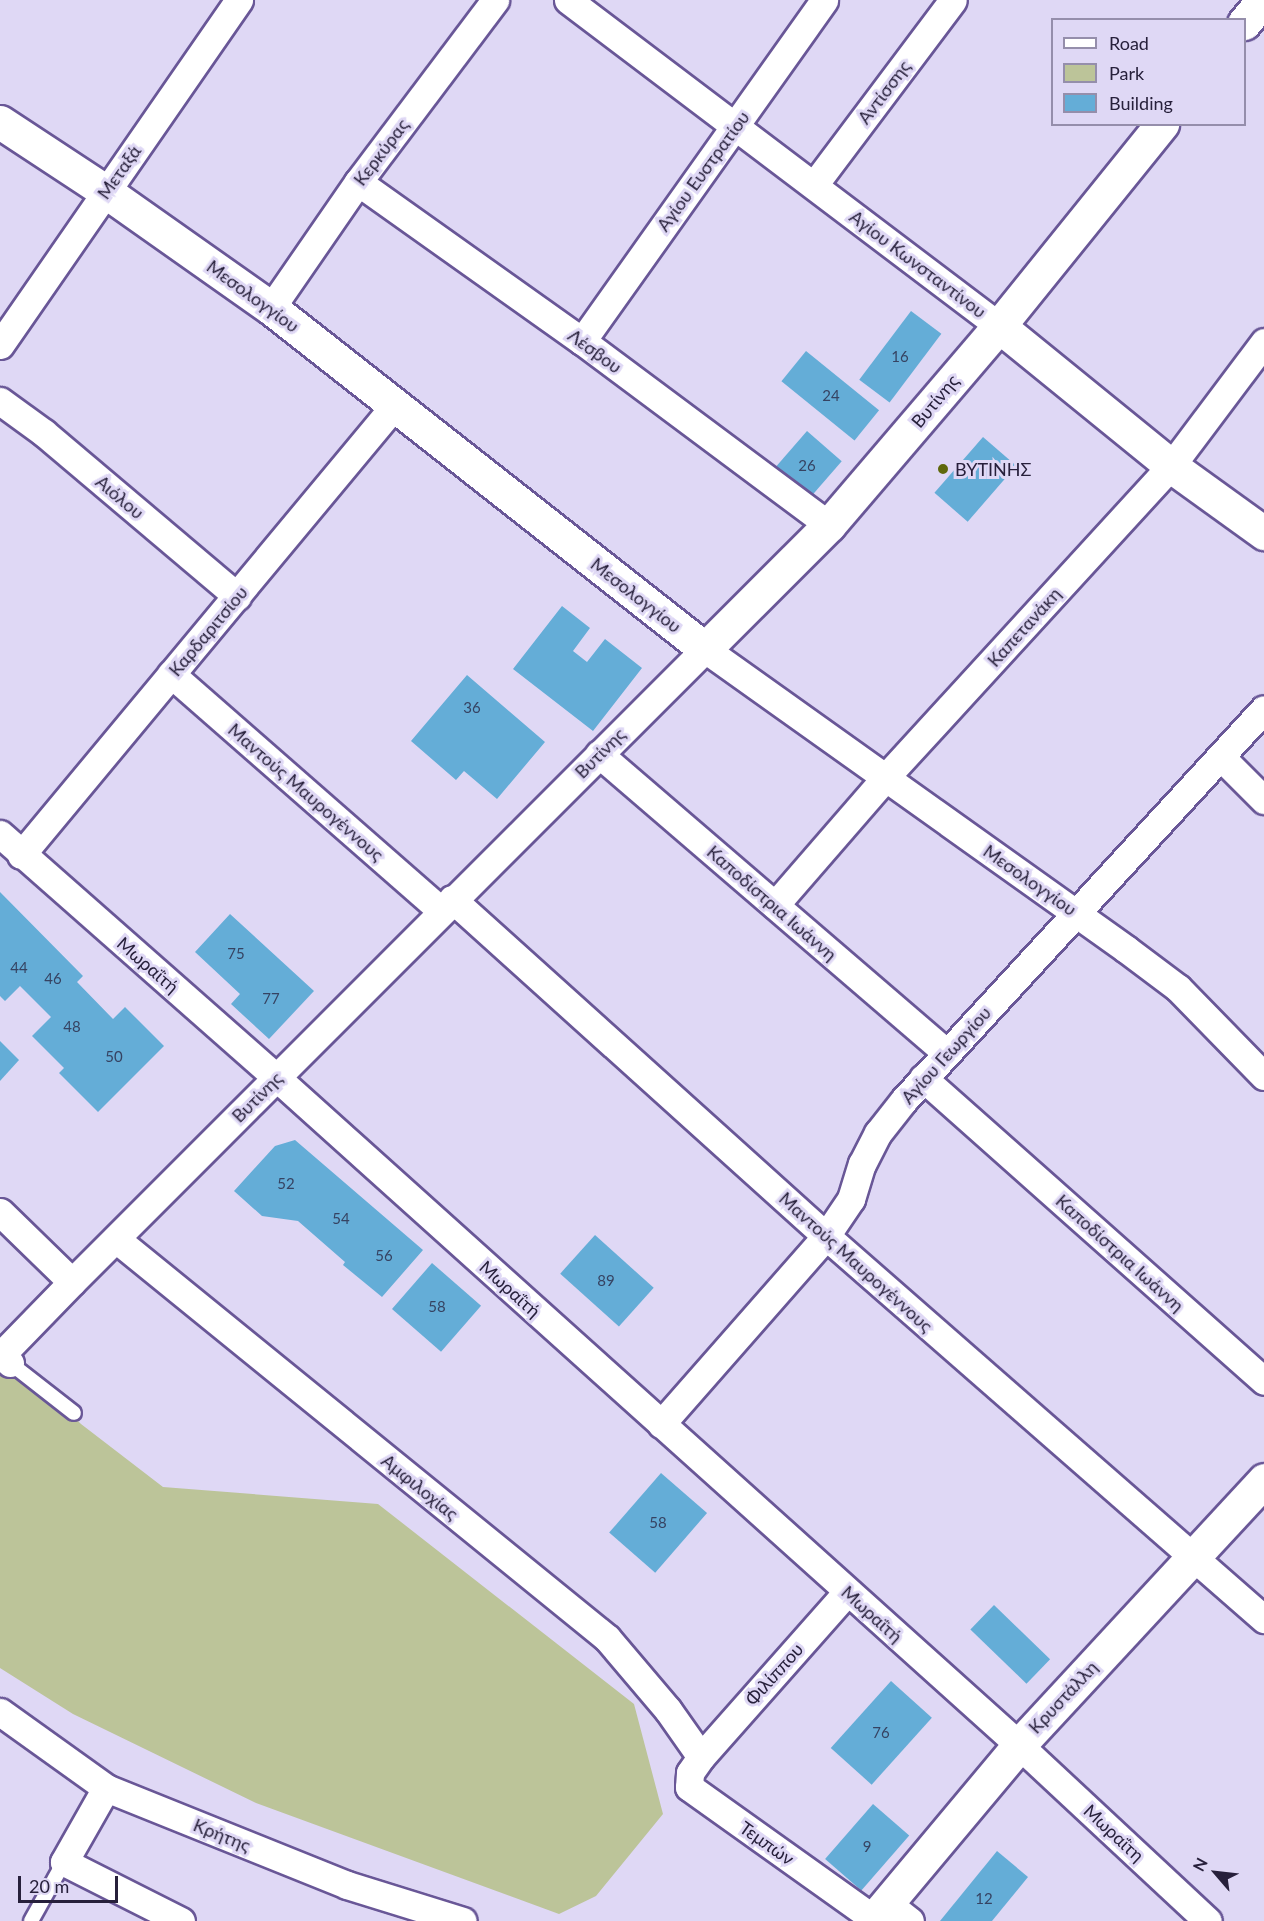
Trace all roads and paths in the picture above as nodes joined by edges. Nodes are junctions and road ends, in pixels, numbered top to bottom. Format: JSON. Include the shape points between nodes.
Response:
{"nodes":[{"id":1,"x":239,"y":0,"type":"edge"},
{"id":2,"x":495,"y":0,"type":"edge"},
{"id":3,"x":568,"y":0,"type":"edge"},
{"id":4,"x":824,"y":0,"type":"edge"},
{"id":5,"x":953,"y":0,"type":"edge"},
{"id":6,"x":1263,"y":0,"type":"edge"},
{"id":7,"x":1246,"y":22,"type":"edge"},
{"id":8,"x":0,"y":122,"type":"edge"},
{"id":9,"x":736,"y":125,"type":"junction"},
{"id":10,"x":1160,"y":126,"type":"edge"},
{"id":11,"x":358,"y":182,"type":"junction"},
{"id":12,"x":814,"y":185,"type":"junction"},
{"id":13,"x":105,"y":191,"type":"junction"},
{"id":14,"x":271,"y":308,"type":"junction"},
{"id":15,"x":999,"y":326,"type":"junction"},
{"id":16,"x":582,"y":341,"type":"junction"},
{"id":17,"x":1264,"y":342,"type":"edge"},
{"id":18,"x":0,"y":345,"type":"edge"},
{"id":19,"x":0,"y":400,"type":"edge"},
{"id":20,"x":394,"y":406,"type":"junction"},
{"id":21,"x":1171,"y":466,"type":"junction"},
{"id":22,"x":830,"y":525,"type":"junction"},
{"id":23,"x":1264,"y":533,"type":"edge"},
{"id":24,"x":237,"y":596,"type":"junction"},
{"id":25,"x":705,"y":649,"type":"junction"},
{"id":26,"x":171,"y":674,"type":"junction"},
{"id":27,"x":1264,"y":709,"type":"edge"},
{"id":28,"x":599,"y":754,"type":"junction"},
{"id":29,"x":1221,"y":757,"type":"junction"},
{"id":30,"x":884,"y":779,"type":"junction"},
{"id":31,"x":1264,"y":800,"type":"edge"},
{"id":32,"x":0,"y":834,"type":"edge"},
{"id":33,"x":21,"y":855,"type":"junction"},
{"id":34,"x":447,"y":905,"type":"junction"},
{"id":35,"x":774,"y":905,"type":"junction"},
{"id":36,"x":1078,"y":914,"type":"junction"},
{"id":37,"x":946,"y":1052,"type":"junction"},
{"id":38,"x":1264,"y":1077,"type":"edge"},
{"id":39,"x":277,"y":1078,"type":"junction"},
{"id":40,"x":923,"y":1078,"type":"junction"},
{"id":41,"x":0,"y":1212,"type":"edge"},
{"id":42,"x":826,"y":1236,"type":"junction"},
{"id":43,"x":116,"y":1239,"type":"junction"},
{"id":44,"x":72,"y":1282,"type":"junction"},
{"id":45,"x":8,"y":1357,"type":"joint"},
{"id":46,"x":1264,"y":1381,"type":"edge"},
{"id":47,"x":74,"y":1413,"type":"dead end"},
{"id":48,"x":661,"y":1424,"type":"junction"},
{"id":49,"x":1264,"y":1480,"type":"edge"},
{"id":50,"x":1191,"y":1558,"type":"junction"},
{"id":51,"x":847,"y":1592,"type":"junction"},
{"id":52,"x":1264,"y":1619,"type":"edge"},
{"id":53,"x":0,"y":1712,"type":"edge"},
{"id":54,"x":1019,"y":1744,"type":"junction"},
{"id":55,"x":701,"y":1757,"type":"junction"},
{"id":56,"x":106,"y":1788,"type":"junction"},
{"id":57,"x":64,"y":1862,"type":"junction"},
{"id":58,"x":886,"y":1916,"type":"edge"},
{"id":59,"x":32,"y":1921,"type":"edge"},
{"id":60,"x":181,"y":1921,"type":"edge"},
{"id":61,"x":463,"y":1921,"type":"edge"},
{"id":62,"x":1208,"y":1921,"type":"edge"}],
"edges":[{"from":1,"to":13,"type":"street","name":"Μεταξά"},
{"from":2,"to":11,"type":"street","name":"Κερκύρας"},
{"from":3,"to":9,"type":"street","name":"Αγίου Κωνσταντίνου"},
{"from":4,"to":9,"type":"street","name":"Αγίου Ευστρατίου"},
{"from":5,"to":12,"type":"street","name":"Αντίσσης"},
{"from":6,"to":7,"type":"street"},
{"from":8,"to":13,"type":"street","name":"Μεσολογγίου"},
{"from":9,"to":12,"type":"street","name":"Αγίου Κωνσταντίνου"},
{"from":9,"to":16,"type":"street","name":"Αγίου Ευστρατίου"},
{"from":10,"to":15,"type":"street","name":"Βυτίνης"},
{"from":11,"to":14,"type":"street","name":"Κερκύρας"},
{"from":11,"to":16,"type":"street","name":"Λέσβου"},
{"from":12,"to":15,"type":"street","name":"Αγίου Κωνσταντίνου"},
{"from":13,"to":14,"type":"street","name":"Μεσολογγίου"},
{"from":13,"to":18,"type":"street","name":"Μεταξά"},
{"from":14,"to":20,"type":"street","name":"Μεσολογγίου"},
{"from":15,"to":21,"type":"street","name":"Αγίου Κωνσταντίνου"},
{"from":15,"to":22,"type":"street","name":"Βυτίνης"},
{"from":16,"to":22,"type":"street","name":"Λέσβου"},
{"from":17,"to":21,"type":"street","name":"Καπετανάκη"},
{"from":19,"to":24,"type":"street","name":"Αιόλου"},
{"from":20,"to":24,"type":"street","name":"Καρδαριτσίου"},
{"from":20,"to":25,"type":"street","name":"Μεσολογγίου"},
{"from":21,"to":23,"type":"street","name":"Αγίου Κωνσταντίνου"},
{"from":21,"to":30,"type":"street","name":"Καπετανάκη"},
{"from":22,"to":25,"type":"street","name":"Βυτίνης"},
{"from":24,"to":26,"type":"street","name":"Καρδαριτσίου"},
{"from":25,"to":28,"type":"street","name":"Βυτίνης"},
{"from":25,"to":30,"type":"street","name":"Μεσολογγίου"},
{"from":26,"to":33,"type":"street","name":"Καρδαριτσίου"},
{"from":26,"to":34,"type":"street","name":"Μαντούς Μαυρογέννους"},
{"from":27,"to":29,"type":"street","name":"Αγίου Γεωργίου"},
{"from":28,"to":34,"type":"street","name":"Βυτίνης"},
{"from":28,"to":35,"type":"street","name":"Καποδίστρια Ιωάννη"},
{"from":29,"to":31,"type":"street"},
{"from":29,"to":36,"type":"street","name":"Αγίου Γεωργίου"},
{"from":30,"to":35,"type":"street","name":"Καπετανάκη"},
{"from":30,"to":36,"type":"street","name":"Μεσολογγίου"},
{"from":32,"to":33,"type":"street","name":"Μωραΐτή"},
{"from":33,"to":39,"type":"street","name":"Μωραΐτή"},
{"from":34,"to":39,"type":"street","name":"Βυτίνης"},
{"from":34,"to":42,"type":"street","name":"Μαντούς Μαυρογέννους"},
{"from":35,"to":37,"type":"street","name":"Καποδίστρια Ιωάννη"},
{"from":36,"to":37,"type":"street","name":"Αγίου Γεωργίου"},
{"from":36,"to":38,"type":"street","name":"Μεσολογγίου","via":[[1178,988]]},
{"from":37,"to":40,"type":"street","name":"Αγίου Γεωργίου"},
{"from":39,"to":43,"type":"street","name":"Βυτίνης"},
{"from":39,"to":48,"type":"street","name":"Μωραΐτή"},
{"from":40,"to":42,"type":"street","name":"Αγίου Γεωργίου","via":[[878,1133],[862,1164],[851,1199]]},
{"from":40,"to":46,"type":"street","name":"Καποδίστρια Ιωάννη"},
{"from":41,"to":44,"type":"street"},
{"from":42,"to":48,"type":"street","name":"Αγίου Γεωργίου"},
{"from":42,"to":50,"type":"street","name":"Μαντούς Μαυρογέννους"},
{"from":43,"to":44,"type":"street","name":"Βυτίνης"},
{"from":43,"to":55,"type":"street","name":"Αμφιλοχίας","via":[[607,1638],[668,1710]]},
{"from":44,"to":45,"type":"street","name":"Βυτίνης"},
{"from":45,"to":47,"type":"lane"},
{"from":48,"to":51,"type":"street","name":"Μωραΐτή"},
{"from":49,"to":50,"type":"street","name":"Κρυστάλλη"},
{"from":50,"to":52,"type":"street","name":"Μαντούς Μαυρογέννους"},
{"from":50,"to":54,"type":"street","name":"Κρυστάλλη"},
{"from":51,"to":54,"type":"street","name":"Μωραΐτή"},
{"from":51,"to":55,"type":"street","name":"Φιλίππου"},
{"from":53,"to":56,"type":"street","name":"Κρήτης"},
{"from":54,"to":58,"type":"street","name":"Κρυστάλλη"},
{"from":54,"to":62,"type":"street","name":"Μωραΐτη"},
{"from":55,"to":58,"type":"street","name":"Τεμπών","via":[[690,1773],[689,1787]]},
{"from":56,"to":57,"type":"street"},
{"from":56,"to":61,"type":"street","name":"Κρήτης","via":[[347,1885]]},
{"from":57,"to":59,"type":"lane"},
{"from":57,"to":60,"type":"street"}]}
